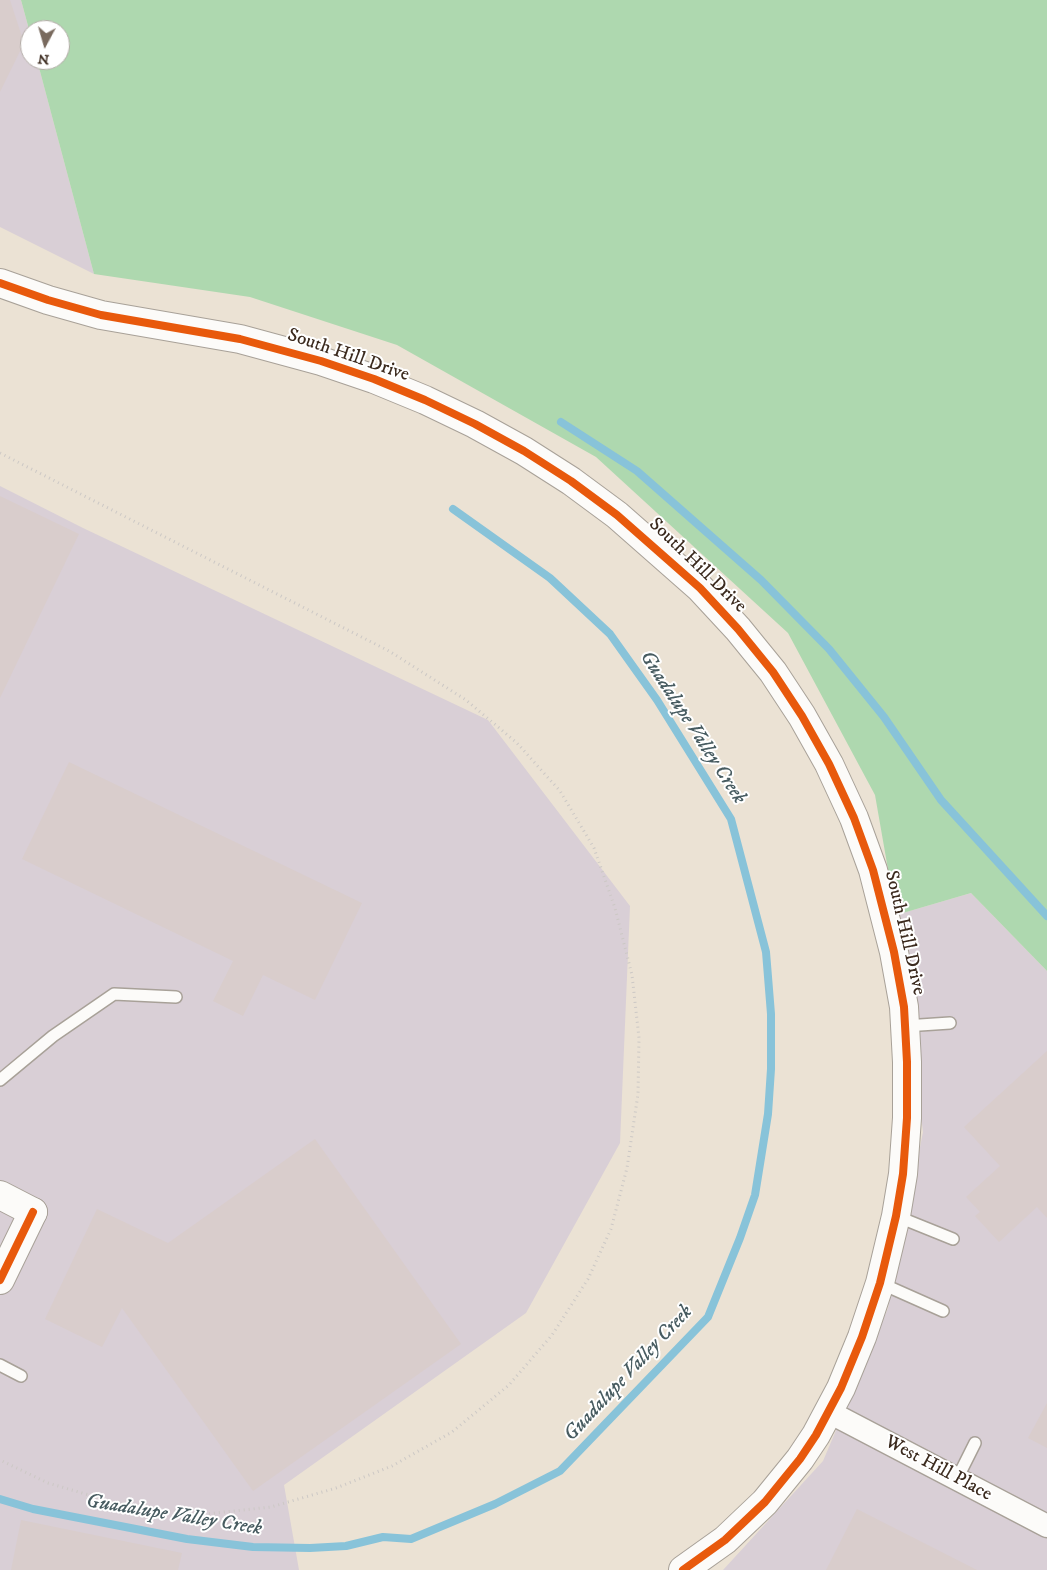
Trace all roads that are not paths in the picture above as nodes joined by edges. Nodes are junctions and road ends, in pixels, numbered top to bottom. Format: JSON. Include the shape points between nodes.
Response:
{"nodes":[{"id":1,"x":0,"y":283,"type":"edge"},
{"id":2,"x":176,"y":997,"type":"dead end"},
{"id":3,"x":950,"y":1023,"type":"dead end"},
{"id":4,"x":905,"y":1026,"type":"junction"},
{"id":5,"x":0,"y":1080,"type":"edge"},
{"id":6,"x":0,"y":1195,"type":"edge"},
{"id":7,"x":896,"y":1216,"type":"junction"},
{"id":8,"x":953,"y":1239,"type":"dead end"},
{"id":9,"x":0,"y":1280,"type":"edge"},
{"id":10,"x":880,"y":1283,"type":"junction"},
{"id":11,"x":943,"y":1311,"type":"dead end"},
{"id":12,"x":0,"y":1365,"type":"edge"},
{"id":13,"x":21,"y":1376,"type":"dead end"},
{"id":14,"x":829,"y":1412,"type":"junction"},
{"id":15,"x":975,"y":1443,"type":"dead end"},
{"id":16,"x":957,"y":1479,"type":"junction"},
{"id":17,"x":1047,"y":1526,"type":"edge"},
{"id":18,"x":683,"y":1570,"type":"edge"}],
"edges":[{"from":1,"to":4,"type":"street","name":"South Hill Drive","via":[[101,315],[267,346],[321,360],[382,382],[450,412],[524,452],[571,481],[631,527],[694,582],[738,629],[788,695],[830,764],[858,826],[881,897],[894,952]]},
{"from":2,"to":5,"type":"lane","via":[[114,994],[53,1036]]},
{"from":3,"to":4,"type":"lane"},
{"from":4,"to":7,"type":"street","name":"South Hill Drive","via":[[907,1118]]},
{"from":6,"to":9,"type":"street","via":[[33,1212]]},
{"from":7,"to":8,"type":"lane"},
{"from":7,"to":10,"type":"street","name":"South Hill Drive"},
{"from":10,"to":11,"type":"lane"},
{"from":10,"to":14,"type":"street","name":"South Hill Drive","via":[[852,1363]]},
{"from":12,"to":13,"type":"lane"},
{"from":14,"to":16,"type":"street","name":"West Hill Place"},
{"from":14,"to":18,"type":"street","name":"South Hill Drive","via":[[800,1459],[765,1502],[725,1540]]},
{"from":15,"to":16,"type":"lane"},
{"from":16,"to":17,"type":"street","name":"West Hill Place"}]}
